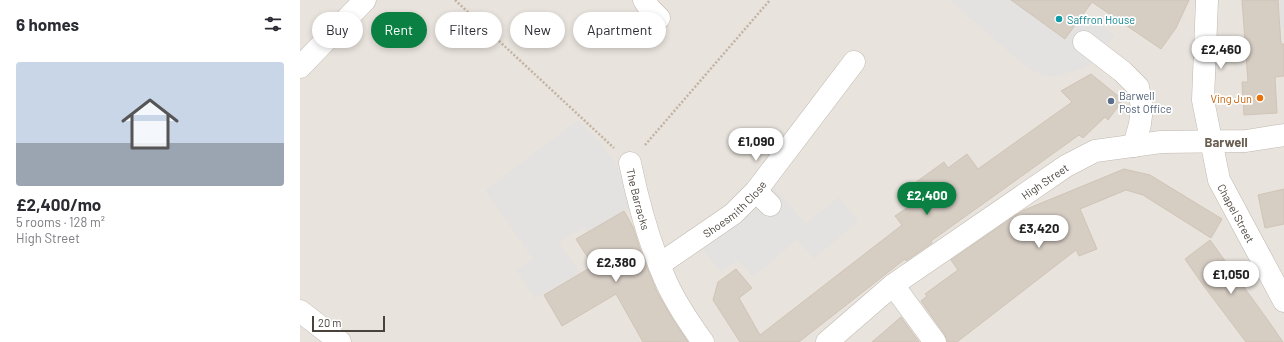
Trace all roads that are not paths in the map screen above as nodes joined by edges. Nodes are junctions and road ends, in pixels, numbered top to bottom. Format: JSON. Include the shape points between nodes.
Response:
{"nodes":[{"id":1,"x":365,"y":0,"type":"edge"},
{"id":2,"x":644,"y":0,"type":"edge"},
{"id":3,"x":1207,"y":0,"type":"edge"},
{"id":4,"x":653,"y":12,"type":"edge"},
{"id":5,"x":1084,"y":42,"type":"dead end"},
{"id":6,"x":854,"y":62,"type":"dead end"},
{"id":7,"x":300,"y":67,"type":"edge"},
{"id":8,"x":1284,"y":135,"type":"edge"},
{"id":9,"x":1211,"y":142,"type":"junction"},
{"id":10,"x":1134,"y":146,"type":"junction"},
{"id":11,"x":630,"y":163,"type":"road end"},
{"id":12,"x":660,"y":264,"type":"junction"},
{"id":13,"x":893,"y":285,"type":"junction"},
{"id":14,"x":1284,"y":302,"type":"edge"},
{"id":15,"x":300,"y":311,"type":"edge"},
{"id":16,"x":340,"y":342,"type":"edge"},
{"id":17,"x":703,"y":342,"type":"edge"},
{"id":18,"x":827,"y":342,"type":"edge"},
{"id":19,"x":935,"y":342,"type":"edge"}],
"edges":[{"from":1,"to":7,"type":"street"},
{"from":2,"to":4,"type":"street"},
{"from":3,"to":9,"type":"street","name":"Chapel Street","via":[[1203,100]]},
{"from":5,"to":10,"type":"street","via":[[1138,87],[1142,107]]},
{"from":6,"to":12,"type":"street","name":"Shoesmith Close","via":[[763,198],[733,214],[726,230]]},
{"from":8,"to":9,"type":"street","name":"High Street","via":[[1246,141]]},
{"from":9,"to":10,"type":"street","name":"High Street","via":[[1160,142]]},
{"from":9,"to":14,"type":"street","name":"Chapel Street","via":[[1219,180]]},
{"from":10,"to":13,"type":"street","name":"High Street","via":[[1095,151],[1066,166]]},
{"from":11,"to":12,"type":"street","name":"The Barracks","via":[[638,204]]},
{"from":12,"to":17,"type":"street","name":"The Barracks","via":[[666,280]]},
{"from":13,"to":18,"type":"street","name":"High Street"},
{"from":13,"to":19,"type":"street"},
{"from":15,"to":16,"type":"street"}]}
